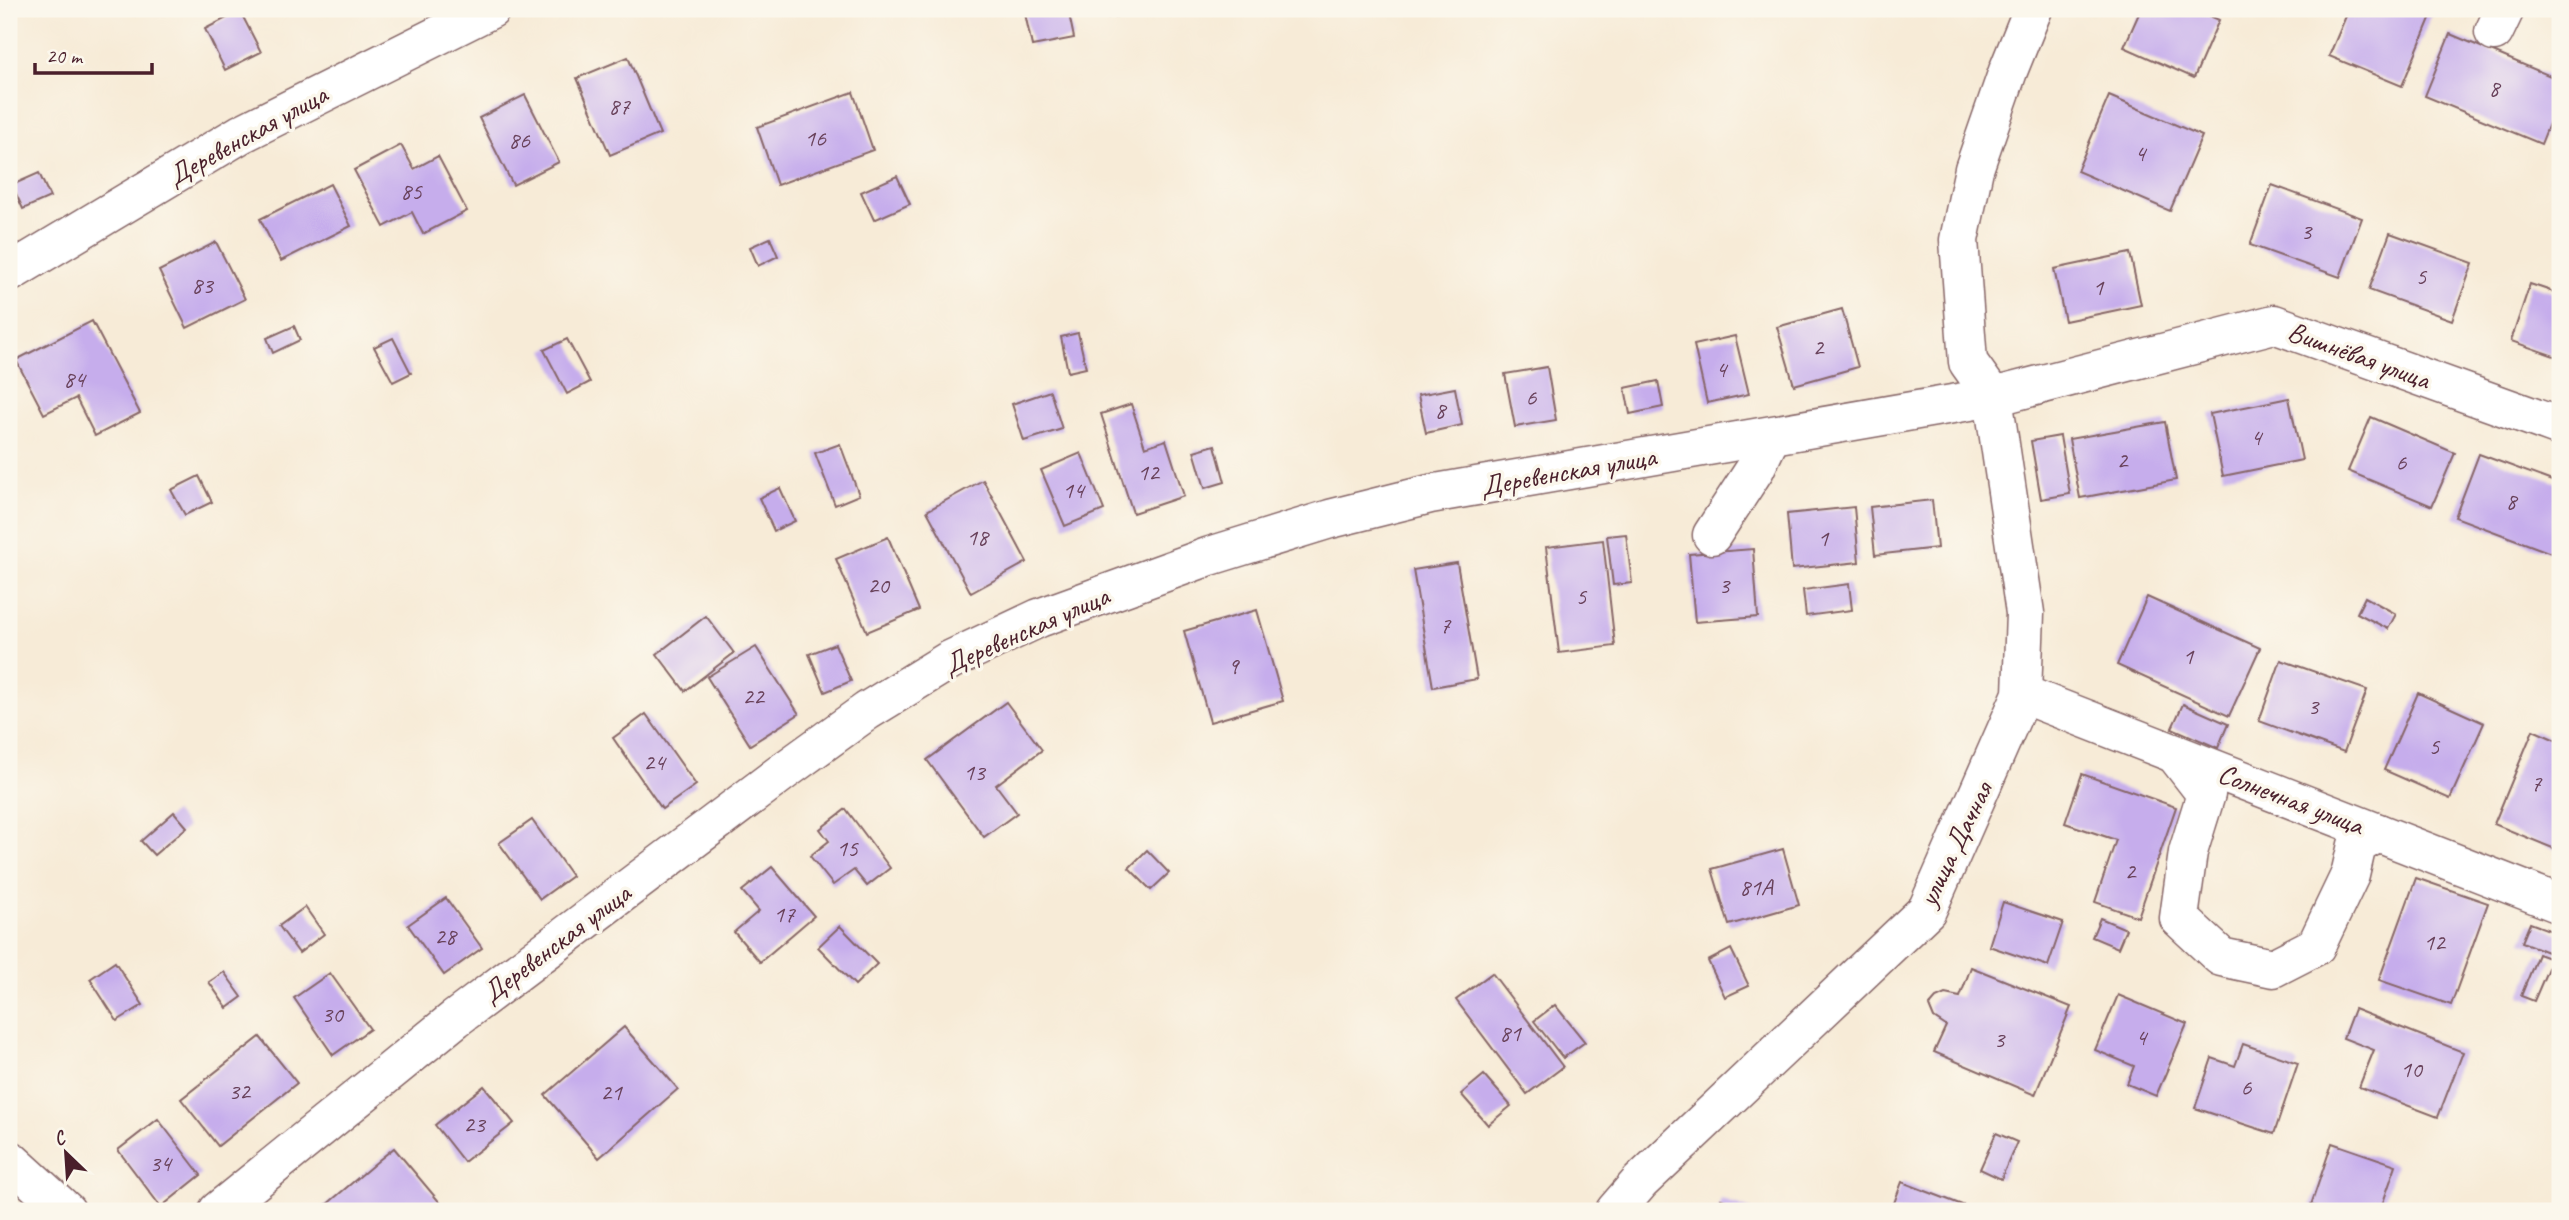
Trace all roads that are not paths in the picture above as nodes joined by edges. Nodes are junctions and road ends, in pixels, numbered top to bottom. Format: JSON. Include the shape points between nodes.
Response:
{"nodes":[{"id":1,"x":491,"y":9,"type":"edge"},
{"id":2,"x":2033,"y":9,"type":"edge"},
{"id":3,"x":9,"y":273,"type":"edge"},
{"id":4,"x":1993,"y":397,"type":"junction"},
{"id":5,"x":2560,"y":427,"type":"edge"},
{"id":6,"x":1771,"y":436,"type":"junction"},
{"id":7,"x":1712,"y":535,"type":"dead end"},
{"id":8,"x":2022,"y":694,"type":"junction"},
{"id":9,"x":2175,"y":754,"type":"junction"},
{"id":10,"x":2378,"y":833,"type":"junction"},
{"id":11,"x":2560,"y":904,"type":"edge"},
{"id":12,"x":9,"y":1159,"type":"edge"},
{"id":13,"x":66,"y":1211,"type":"edge"},
{"id":14,"x":218,"y":1211,"type":"edge"},
{"id":15,"x":1615,"y":1211,"type":"edge"}],
"edges":[{"from":1,"to":3,"type":"street","name":"Деревенская улица","via":[[241,134]]},
{"from":2,"to":4,"type":"street","via":[[1974,169],[1959,240],[1968,362]]},
{"from":4,"to":5,"type":"street","name":"Вишнёвая улица","via":[[2274,324]]},
{"from":4,"to":6,"type":"street","name":"Деревенская улица"},
{"from":4,"to":8,"type":"street","name":"улица Дачная","via":[[2025,613]]},
{"from":6,"to":7,"type":"street","via":[[1755,470]]},
{"from":6,"to":14,"type":"street","name":"Деревенская улица","via":[[1430,494],[1330,519],[1038,618],[950,660],[867,711],[784,771],[455,1019]]},
{"from":8,"to":9,"type":"street","name":"Солнечная улица"},
{"from":8,"to":15,"type":"street","name":"улица Дачная","via":[[1927,910],[1640,1182]]},
{"from":9,"to":10,"type":"street","name":"Солнечная улица"},
{"from":9,"to":10,"type":"street","via":[[2206,794],[2188,852],[2179,918],[2221,957],[2273,968],[2316,946],[2350,875],[2357,845]]},
{"from":10,"to":11,"type":"street","name":"Солнечная улица"},
{"from":12,"to":13,"type":"street"}]}
